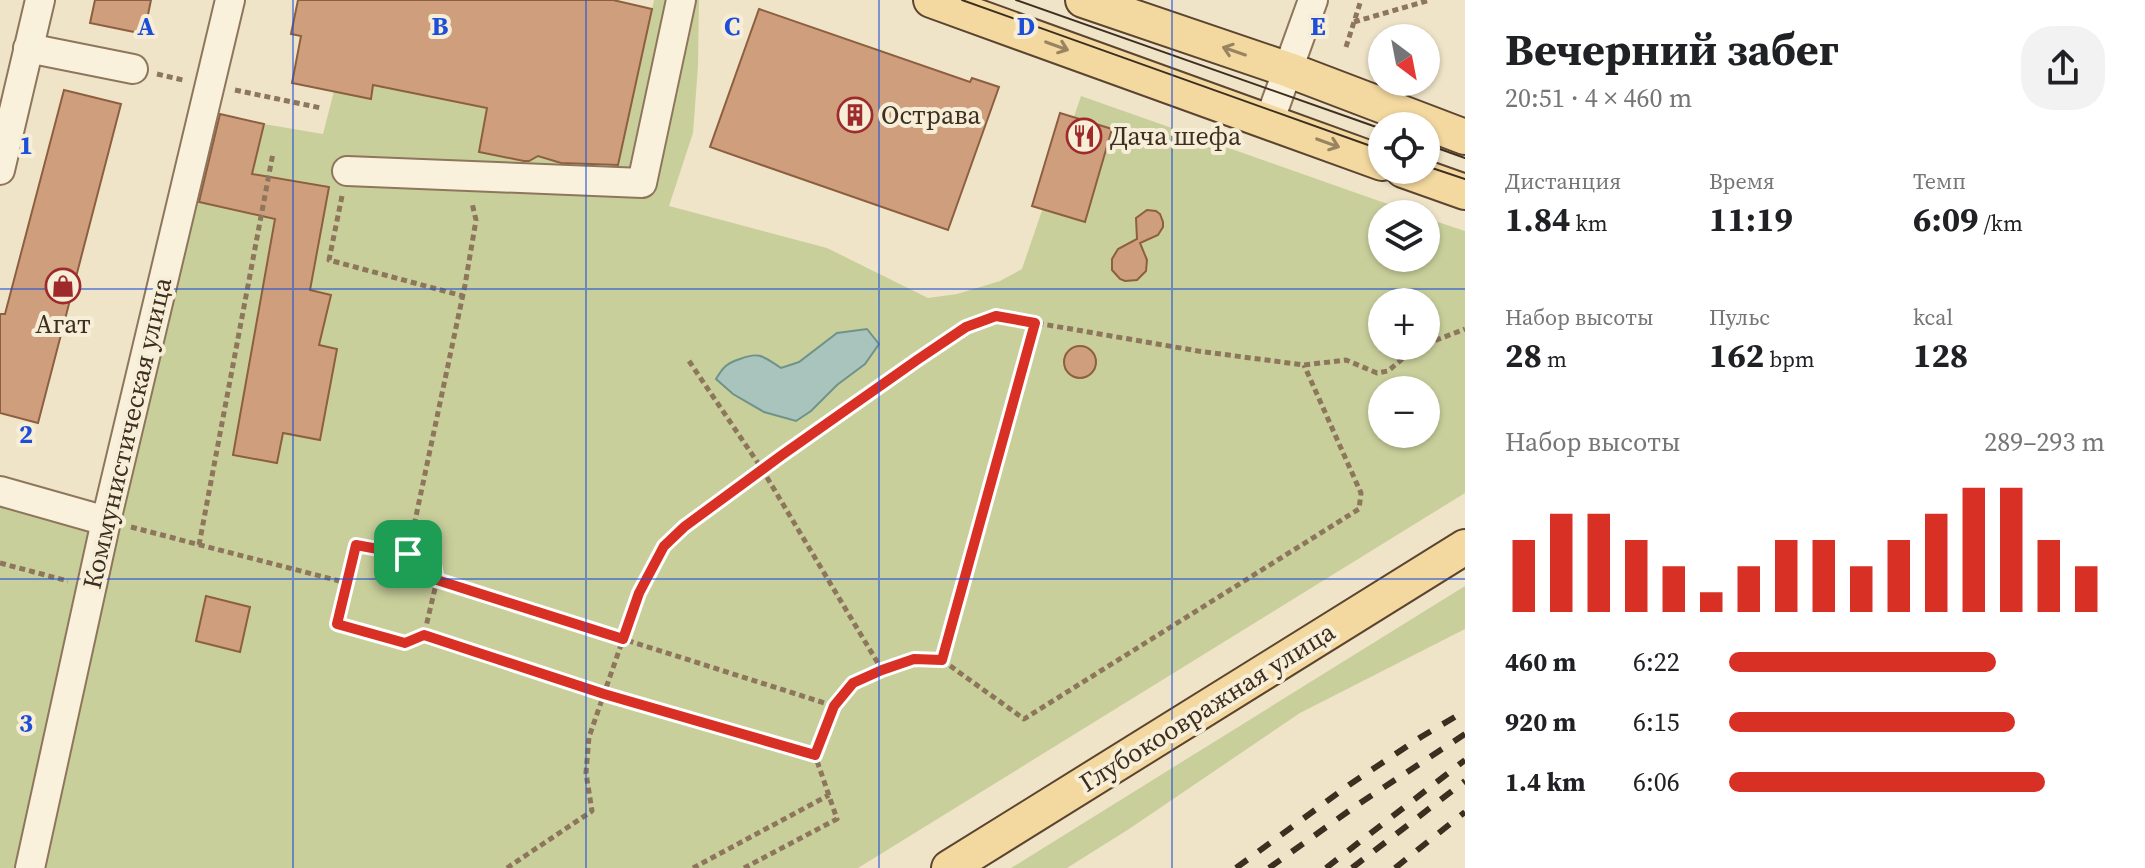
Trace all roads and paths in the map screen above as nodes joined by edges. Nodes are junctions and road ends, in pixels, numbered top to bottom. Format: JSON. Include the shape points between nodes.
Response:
{"nodes":[{"id":1,"x":40,"y":0,"type":"edge"},
{"id":2,"x":230,"y":0,"type":"edge"},
{"id":3,"x":681,"y":0,"type":"edge"},
{"id":4,"x":931,"y":0,"type":"edge"},
{"id":5,"x":1083,"y":0,"type":"edge"},
{"id":6,"x":1313,"y":0,"type":"edge"},
{"id":7,"x":1361,"y":0,"type":"edge"},
{"id":8,"x":1430,"y":0,"type":"edge"},
{"id":9,"x":1354,"y":22,"type":"junction"},
{"id":10,"x":1346,"y":47,"type":"dead end"},
{"id":11,"x":28,"y":48,"type":"junction"},
{"id":12,"x":133,"y":69,"type":"dead end"},
{"id":13,"x":1289,"y":70,"type":"junction"},
{"id":14,"x":1269,"y":122,"type":"junction"},
{"id":15,"x":1465,"y":137,"type":"edge"},
{"id":16,"x":273,"y":153,"type":"dead end"},
{"id":17,"x":1368,"y":158,"type":"edge"},
{"id":18,"x":0,"y":170,"type":"edge"},
{"id":19,"x":347,"y":171,"type":"joint"},
{"id":20,"x":466,"y":176,"type":"junction"},
{"id":21,"x":1440,"y":183,"type":"edge"},
{"id":22,"x":1465,"y":192,"type":"edge"},
{"id":23,"x":463,"y":296,"type":"junction"},
{"id":24,"x":1035,"y":323,"type":"junction"},
{"id":25,"x":1465,"y":329,"type":"edge"},
{"id":26,"x":1440,"y":339,"type":"edge"},
{"id":27,"x":1401,"y":360,"type":"edge"},
{"id":28,"x":689,"y":361,"type":"dead end"},
{"id":29,"x":1304,"y":365,"type":"junction"},
{"id":30,"x":762,"y":469,"type":"junction"},
{"id":31,"x":0,"y":491,"type":"edge"},
{"id":32,"x":106,"y":521,"type":"junction"},
{"id":33,"x":199,"y":545,"type":"junction"},
{"id":34,"x":1465,"y":547,"type":"edge"},
{"id":35,"x":408,"y":554,"type":"junction"},
{"id":36,"x":0,"y":563,"type":"edge"},
{"id":37,"x":437,"y":580,"type":"junction"},
{"id":38,"x":347,"y":583,"type":"junction"},
{"id":39,"x":92,"y":588,"type":"junction"},
{"id":40,"x":424,"y":635,"type":"junction"},
{"id":41,"x":623,"y":639,"type":"junction"},
{"id":42,"x":942,"y":660,"type":"junction"},
{"id":43,"x":882,"y":670,"type":"junction"},
{"id":44,"x":604,"y":694,"type":"junction"},
{"id":45,"x":834,"y":706,"type":"junction"},
{"id":46,"x":815,"y":755,"type":"junction"},
{"id":47,"x":829,"y":795,"type":"junction"},
{"id":48,"x":30,"y":868,"type":"edge"},
{"id":49,"x":507,"y":868,"type":"edge"},
{"id":50,"x":693,"y":868,"type":"edge"},
{"id":51,"x":744,"y":868,"type":"edge"},
{"id":52,"x":949,"y":868,"type":"edge"}],
"edges":[{"from":1,"to":11,"type":"street"},
{"from":2,"to":32,"type":"street","name":"Коммунистическая улица"},
{"from":3,"to":20,"type":"street","via":[[642,183]]},
{"from":4,"to":14,"type":"main road","one_way":true},
{"from":13,"to":5,"type":"main road","one_way":true},
{"from":6,"to":13,"type":"street"},
{"from":7,"to":9,"type":"path"},
{"from":8,"to":9,"type":"path"},
{"from":9,"to":10,"type":"path"},
{"from":11,"to":12,"type":"street"},
{"from":11,"to":18,"type":"street"},
{"from":13,"to":14,"type":"street"},
{"from":13,"to":15,"type":"main road"},
{"from":14,"to":17,"type":"main road","one_way":true},
{"from":16,"to":33,"type":"path"},
{"from":19,"to":20,"type":"street"},
{"from":19,"to":23,"type":"path","via":[[329,260]]},
{"from":20,"to":23,"type":"path","via":[[476,220]]},
{"from":21,"to":22,"type":"main road"},
{"from":23,"to":35,"type":"path"},
{"from":24,"to":29,"type":"path"},
{"from":24,"to":30,"type":"path","via":[[996,316],[966,327]]},
{"from":24,"to":42,"type":"path"},
{"from":25,"to":26,"type":"path"},
{"from":27,"to":29,"type":"path","via":[[1377,373],[1346,360]]},
{"from":28,"to":30,"type":"path"},
{"from":29,"to":42,"type":"path","via":[[1361,493],[1359,509],[1024,719]]},
{"from":30,"to":41,"type":"path","via":[[664,546]]},
{"from":30,"to":43,"type":"path"},
{"from":31,"to":32,"type":"street"},
{"from":32,"to":33,"type":"path"},
{"from":32,"to":39,"type":"street","name":"Коммунистическая улица"},
{"from":33,"to":38,"type":"path"},
{"from":34,"to":52,"type":"main road","name":"Глубокоовражная улица"},
{"from":35,"to":37,"type":"path","via":[[433,559]]},
{"from":35,"to":38,"type":"path","via":[[356,545]]},
{"from":36,"to":39,"type":"path"},
{"from":37,"to":40,"type":"path"},
{"from":37,"to":41,"type":"path"},
{"from":38,"to":40,"type":"path","via":[[337,624],[405,643]]},
{"from":39,"to":48,"type":"street","name":"Коммунистическая улица"},
{"from":40,"to":44,"type":"path"},
{"from":41,"to":44,"type":"path"},
{"from":41,"to":45,"type":"path"},
{"from":42,"to":43,"type":"path","via":[[914,659]]},
{"from":43,"to":45,"type":"path","via":[[853,683]]},
{"from":44,"to":46,"type":"path"},
{"from":44,"to":49,"type":"path","via":[[589,737],[586,773],[592,811]]},
{"from":45,"to":46,"type":"path"},
{"from":46,"to":47,"type":"path"},
{"from":47,"to":50,"type":"path"},
{"from":47,"to":51,"type":"path","via":[[837,819]]}]}
